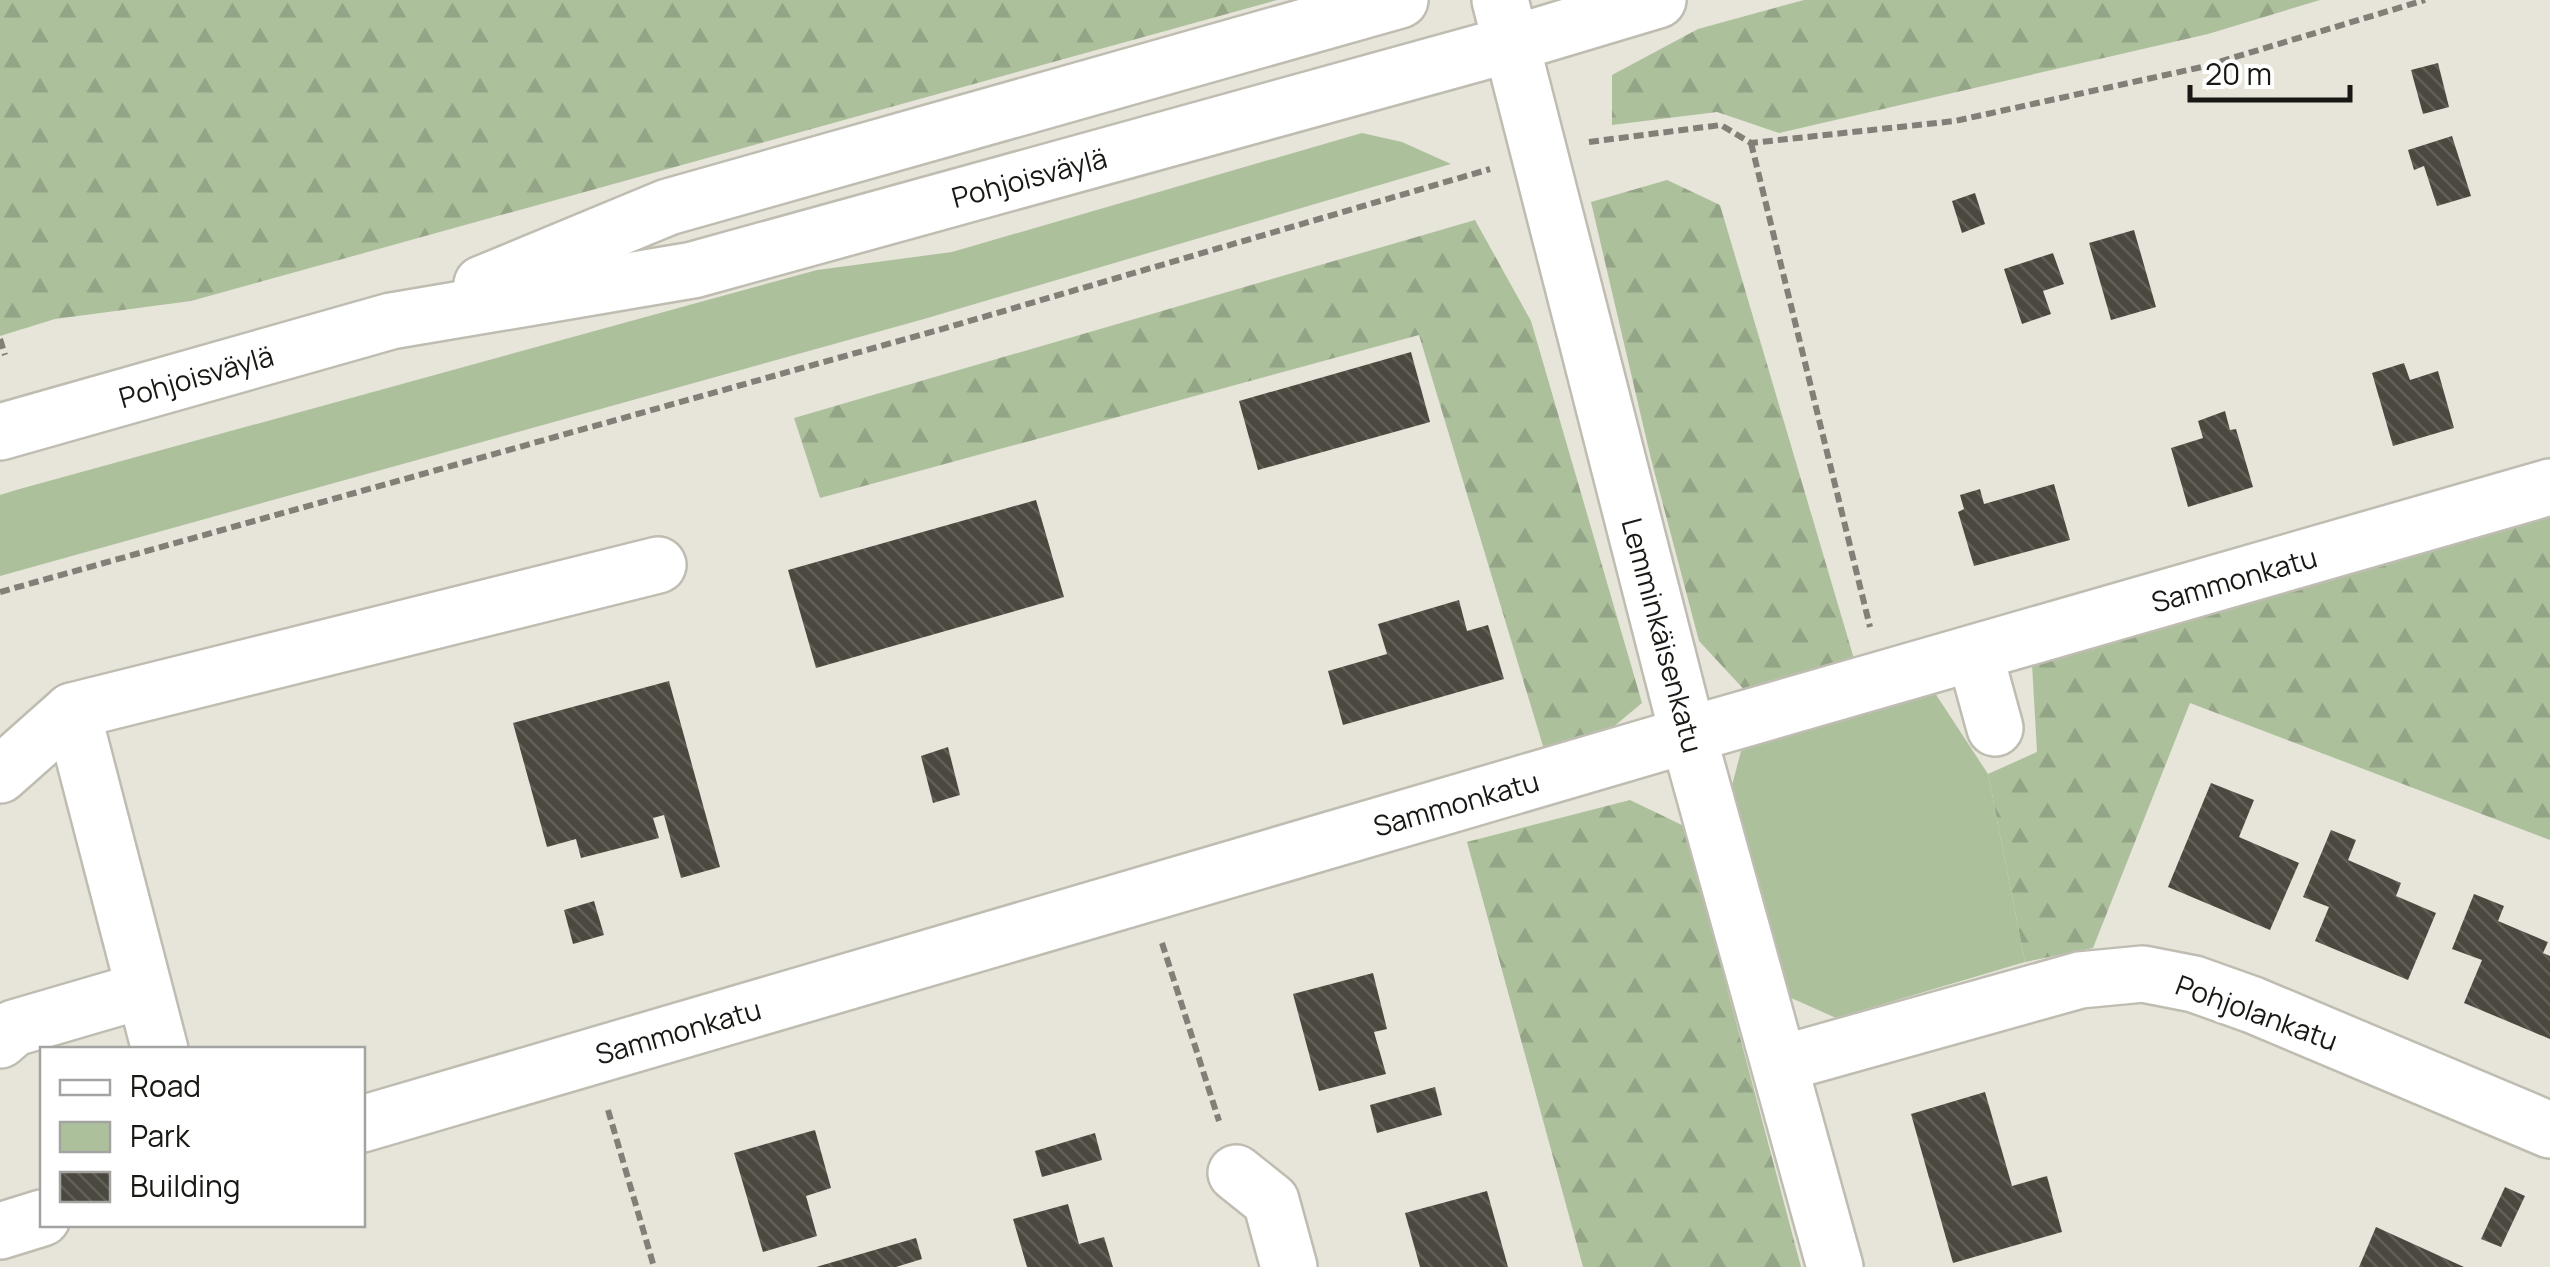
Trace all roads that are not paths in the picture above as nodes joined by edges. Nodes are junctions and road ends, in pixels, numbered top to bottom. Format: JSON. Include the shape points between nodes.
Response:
{"nodes":[{"id":1,"x":1400,"y":0,"type":"edge"},
{"id":2,"x":1658,"y":0,"type":"edge"},
{"id":3,"x":1505,"y":22,"type":"edge"},
{"id":4,"x":391,"y":321,"type":"junction"},
{"id":5,"x":0,"y":432,"type":"edge"},
{"id":6,"x":2550,"y":487,"type":"edge"},
{"id":7,"x":658,"y":565,"type":"dead end"},
{"id":8,"x":1974,"y":654,"type":"junction"},
{"id":9,"x":72,"y":712,"type":"junction"},
{"id":10,"x":1995,"y":728,"type":"dead end"},
{"id":11,"x":1688,"y":735,"type":"junction"},
{"id":12,"x":0,"y":775,"type":"edge"},
{"id":13,"x":144,"y":990,"type":"junction"},
{"id":14,"x":0,"y":1040,"type":"edge"},
{"id":15,"x":159,"y":1047,"type":"edge"},
{"id":16,"x":1780,"y":1064,"type":"junction"},
{"id":17,"x":365,"y":1123,"type":"edge"},
{"id":18,"x":2550,"y":1130,"type":"edge"},
{"id":19,"x":1236,"y":1172,"type":"road end"},
{"id":20,"x":40,"y":1219,"type":"edge"},
{"id":21,"x":0,"y":1231,"type":"edge"},
{"id":22,"x":1289,"y":1267,"type":"edge"},
{"id":23,"x":1835,"y":1267,"type":"edge"}],
"edges":[{"from":1,"to":4,"type":"street","name":"Pohjoisväylä","via":[[668,207]]},
{"from":2,"to":3,"type":"street","name":"Pohjoisväylä"},
{"from":3,"to":4,"type":"street","name":"Pohjoisväylä","via":[[693,270]]},
{"from":3,"to":11,"type":"street","name":"Lemminkäisenkatu"},
{"from":4,"to":5,"type":"street","name":"Pohjoisväylä"},
{"from":6,"to":8,"type":"street","name":"Sammonkatu"},
{"from":7,"to":9,"type":"street"},
{"from":8,"to":10,"type":"street"},
{"from":8,"to":11,"type":"street","name":"Sammonkatu"},
{"from":9,"to":12,"type":"street"},
{"from":9,"to":13,"type":"street"},
{"from":11,"to":16,"type":"street","name":"Lemminkäisenkatu"},
{"from":11,"to":17,"type":"street","name":"Sammonkatu"},
{"from":13,"to":14,"type":"street","via":[[14,1028]]},
{"from":13,"to":15,"type":"street"},
{"from":16,"to":18,"type":"street","name":"Pohjolankatu","via":[[2080,980],[2143,974],[2253,1005]]},
{"from":16,"to":23,"type":"street","name":"Lemminkäisenkatu"},
{"from":19,"to":22,"type":"street","via":[[1271,1201]]},
{"from":20,"to":21,"type":"street"}]}
